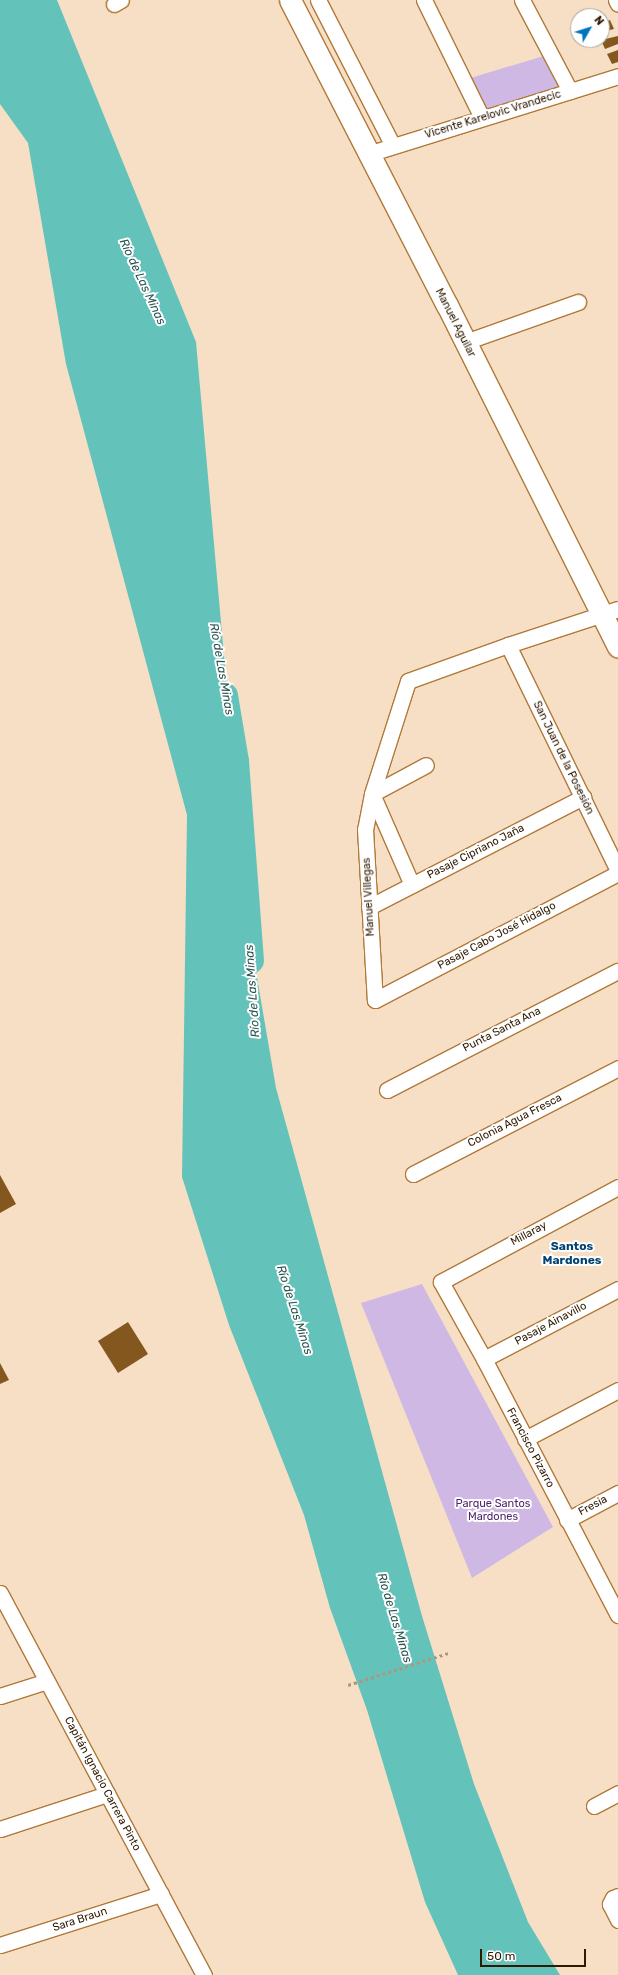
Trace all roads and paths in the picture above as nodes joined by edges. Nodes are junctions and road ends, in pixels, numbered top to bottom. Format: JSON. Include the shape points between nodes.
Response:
{"nodes":[{"id":1,"x":290,"y":0,"type":"edge"},
{"id":2,"x":318,"y":0,"type":"edge"},
{"id":3,"x":424,"y":0,"type":"edge"},
{"id":4,"x":522,"y":0,"type":"edge"},
{"id":5,"x":616,"y":0,"type":"edge"},
{"id":6,"x":618,"y":4,"type":"edge"},
{"id":7,"x":618,"y":76,"type":"edge"},
{"id":8,"x":570,"y":91,"type":"junction"},
{"id":9,"x":482,"y":118,"type":"junction"},
{"id":10,"x":392,"y":146,"type":"junction"},
{"id":11,"x":368,"y":154,"type":"junction"},
{"id":12,"x":578,"y":302,"type":"dead end"},
{"id":13,"x":465,"y":342,"type":"junction"},
{"id":14,"x":610,"y":612,"type":"edge"},
{"id":15,"x":508,"y":645,"type":"junction"},
{"id":16,"x":618,"y":647,"type":"edge"},
{"id":17,"x":426,"y":765,"type":"dead end"},
{"id":18,"x":372,"y":794,"type":"junction"},
{"id":19,"x":583,"y":797,"type":"junction"},
{"id":20,"x":618,"y":872,"type":"edge"},
{"id":21,"x":412,"y":885,"type":"junction"},
{"id":22,"x":368,"y":907,"type":"junction"},
{"id":23,"x":618,"y":972,"type":"edge"},
{"id":24,"x":375,"y":1000,"type":"joint"},
{"id":25,"x":618,"y":1068,"type":"edge"},
{"id":26,"x":387,"y":1090,"type":"dead end"},
{"id":27,"x":413,"y":1174,"type":"dead end"},
{"id":28,"x":618,"y":1187,"type":"edge"},
{"id":29,"x":441,"y":1282,"type":"joint"},
{"id":30,"x":618,"y":1289,"type":"edge"},
{"id":31,"x":484,"y":1359,"type":"junction"},
{"id":32,"x":618,"y":1390,"type":"edge"},
{"id":33,"x":525,"y":1439,"type":"junction"},
{"id":34,"x":618,"y":1493,"type":"edge"},
{"id":35,"x":567,"y":1520,"type":"junction"},
{"id":36,"x":0,"y":1593,"type":"edge"},
{"id":37,"x":614,"y":1598,"type":"edge"},
{"id":38,"x":618,"y":1615,"type":"edge"},
{"id":39,"x":448,"y":1653,"type":"dead end"},
{"id":40,"x":47,"y":1680,"type":"junction"},
{"id":41,"x":348,"y":1685,"type":"dead end"},
{"id":42,"x":0,"y":1696,"type":"edge"},
{"id":43,"x":107,"y":1794,"type":"junction"},
{"id":44,"x":618,"y":1794,"type":"edge"},
{"id":45,"x":594,"y":1806,"type":"dead end"},
{"id":46,"x":0,"y":1829,"type":"edge"},
{"id":47,"x":161,"y":1894,"type":"junction"},
{"id":48,"x":615,"y":1897,"type":"edge"},
{"id":49,"x":618,"y":1920,"type":"edge"},
{"id":50,"x":0,"y":1945,"type":"edge"},
{"id":51,"x":204,"y":1975,"type":"edge"}],
"edges":[{"from":1,"to":11,"type":"street","name":"Manuel Aguilar"},
{"from":2,"to":10,"type":"street"},
{"from":3,"to":9,"type":"street"},
{"from":4,"to":8,"type":"street"},
{"from":5,"to":6,"type":"street"},
{"from":7,"to":8,"type":"street","name":"Vicente Karelovic Vrandecic"},
{"from":8,"to":9,"type":"street","name":"Vicente Karelovic Vrandecic"},
{"from":9,"to":10,"type":"street","name":"Vicente Karelovic Vrandecic"},
{"from":10,"to":11,"type":"street","name":"Vicente Karelovic Vrandecic"},
{"from":11,"to":13,"type":"street","name":"Manuel Aguilar"},
{"from":12,"to":13,"type":"street"},
{"from":13,"to":14,"type":"street","name":"Manuel Aguilar"},
{"from":14,"to":15,"type":"street"},
{"from":14,"to":16,"type":"street","name":"Manuel Aguilar"},
{"from":15,"to":18,"type":"street","name":"Manuel Villegas","via":[[408,681]]},
{"from":15,"to":19,"type":"street","name":"San Juan de la Posesión"},
{"from":17,"to":18,"type":"street"},
{"from":18,"to":21,"type":"street"},
{"from":18,"to":22,"type":"street","name":"Manuel Villegas","via":[[366,829]]},
{"from":19,"to":20,"type":"street","name":"San Juan de la Posesión"},
{"from":19,"to":21,"type":"street","name":"Pasaje Cipriano Jaña"},
{"from":20,"to":24,"type":"street","name":"Pasaje Cabo José Hidalgo"},
{"from":21,"to":22,"type":"street","name":"Pasaje Cipriano Jaña"},
{"from":22,"to":24,"type":"street","name":"Manuel Villegas"},
{"from":23,"to":26,"type":"street","name":"Punta Santa Ana"},
{"from":25,"to":27,"type":"street","name":"Colonia Agua Fresca"},
{"from":28,"to":29,"type":"street","name":"Millaray"},
{"from":29,"to":31,"type":"street","name":"Francisco Pizarro"},
{"from":30,"to":31,"type":"street","name":"Pasaje Ainavillo"},
{"from":31,"to":33,"type":"street","name":"Francisco Pizarro"},
{"from":32,"to":33,"type":"street"},
{"from":33,"to":35,"type":"street","name":"Francisco Pizarro"},
{"from":34,"to":35,"type":"street","name":"Fresia"},
{"from":35,"to":37,"type":"street","name":"Francisco Pizarro"},
{"from":36,"to":40,"type":"street","name":"Capitán Ignacio Carrera Pinto"},
{"from":37,"to":38,"type":"street","name":"Francisco Pizarro"},
{"from":39,"to":41,"type":"path"},
{"from":40,"to":42,"type":"street"},
{"from":40,"to":43,"type":"street","name":"Capitán Ignacio Carrera Pinto"},
{"from":43,"to":46,"type":"street"},
{"from":43,"to":47,"type":"street","name":"Capitán Ignacio Carrera Pinto"},
{"from":44,"to":45,"type":"street"},
{"from":47,"to":50,"type":"street","name":"Sara Braun"},
{"from":47,"to":51,"type":"street","name":"Capitán Ignacio Carrera Pinto"},
{"from":48,"to":49,"type":"street","via":[[610,1904]]}]}
